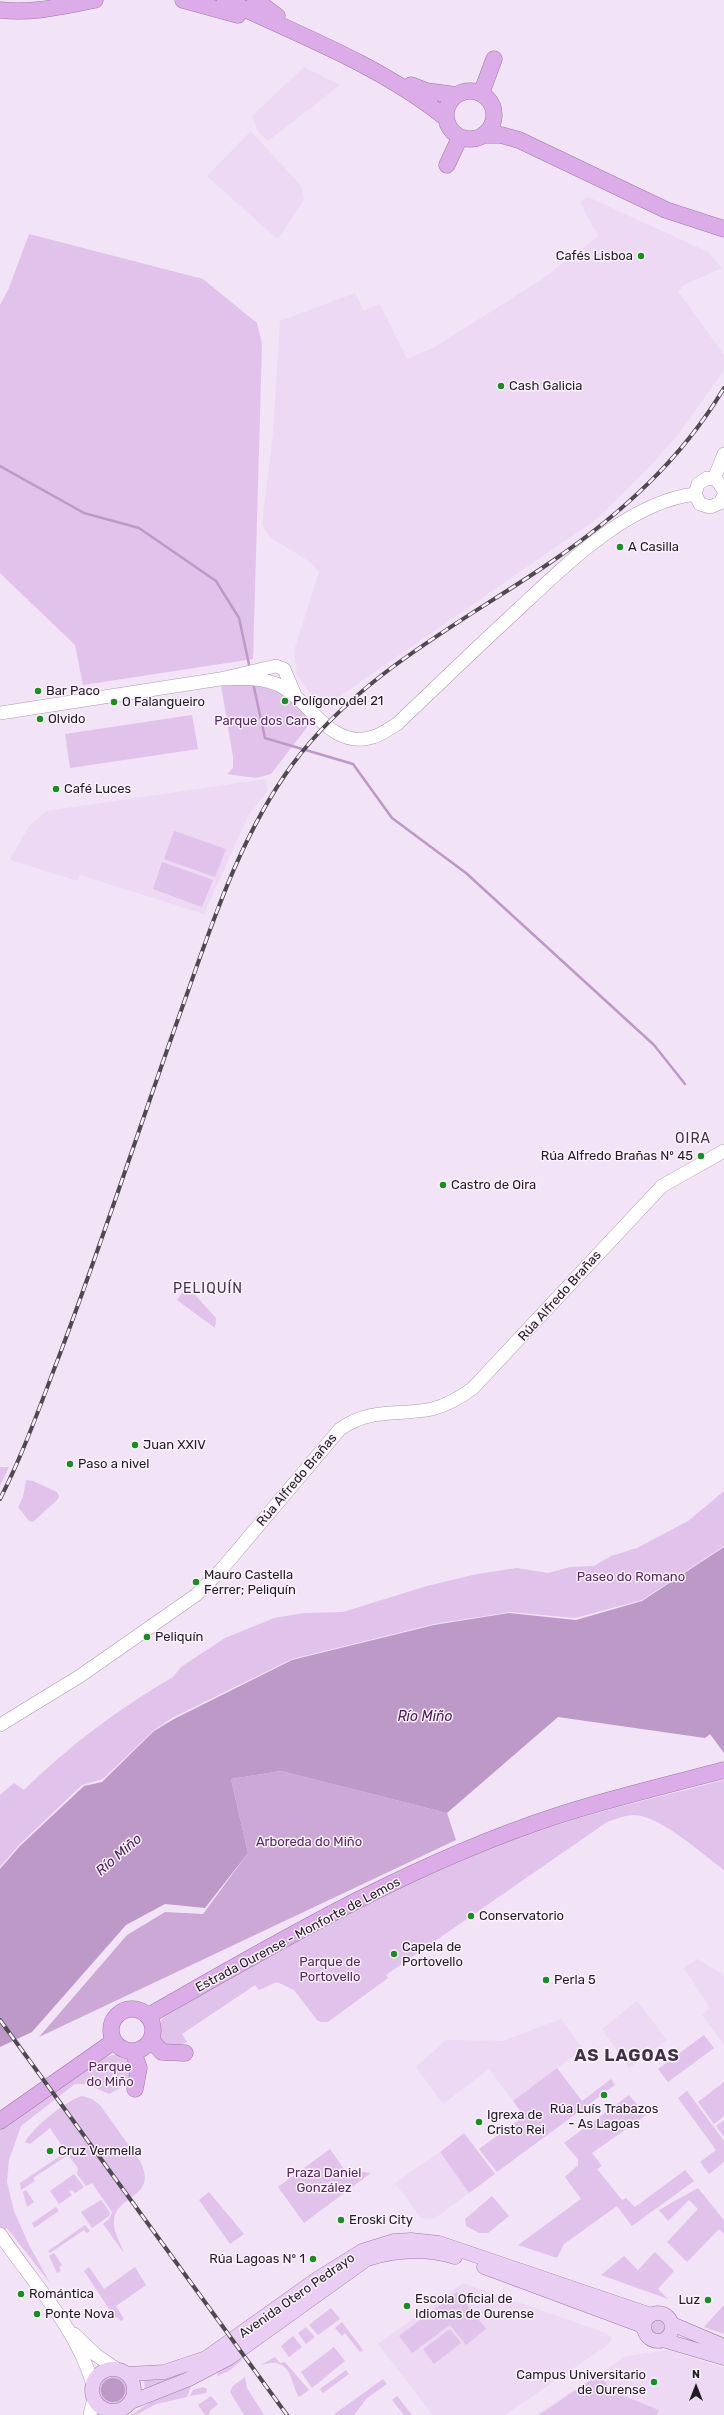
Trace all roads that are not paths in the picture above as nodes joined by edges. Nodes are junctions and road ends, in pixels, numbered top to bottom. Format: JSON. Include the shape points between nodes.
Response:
{"nodes":[{"id":1,"x":67,"y":0,"type":"edge"},
{"id":2,"x":95,"y":0,"type":"edge"},
{"id":3,"x":183,"y":0,"type":"edge"},
{"id":4,"x":225,"y":0,"type":"edge"},
{"id":5,"x":255,"y":0,"type":"edge"},
{"id":6,"x":0,"y":8,"type":"edge"},
{"id":7,"x":494,"y":59,"type":"dead end"},
{"id":8,"x":354,"y":61,"type":"junction"},
{"id":9,"x":374,"y":71,"type":"junction"},
{"id":10,"x":481,"y":94,"type":"junction"},
{"id":11,"x":456,"y":95,"type":"junction"},
{"id":12,"x":493,"y":116,"type":"junction"},
{"id":13,"x":446,"y":118,"type":"junction"},
{"id":14,"x":483,"y":135,"type":"junction"},
{"id":15,"x":460,"y":137,"type":"junction"},
{"id":16,"x":519,"y":140,"type":"junction"},
{"id":17,"x":447,"y":165,"type":"dead end"},
{"id":18,"x":724,"y":229,"type":"edge"},
{"id":19,"x":724,"y":454,"type":"edge"},
{"id":20,"x":714,"y":479,"type":"junction"},
{"id":21,"x":695,"y":494,"type":"junction"},
{"id":22,"x":724,"y":497,"type":"edge"},
{"id":23,"x":0,"y":713,"type":"edge"},
{"id":24,"x":724,"y":1151,"type":"edge"},
{"id":25,"x":0,"y":1725,"type":"edge"},
{"id":26,"x":724,"y":1770,"type":"edge"},
{"id":27,"x":148,"y":2016,"type":"junction"},
{"id":28,"x":150,"y":2040,"type":"junction"},
{"id":29,"x":114,"y":2041,"type":"junction"},
{"id":30,"x":133,"y":2051,"type":"junction"},
{"id":31,"x":185,"y":2053,"type":"dead end"},
{"id":32,"x":135,"y":2089,"type":"dead end"},
{"id":33,"x":0,"y":2121,"type":"edge"},
{"id":34,"x":0,"y":2234,"type":"edge"},
{"id":35,"x":651,"y":2315,"type":"junction"},
{"id":36,"x":63,"y":2323,"type":"junction"},
{"id":37,"x":672,"y":2324,"type":"junction"},
{"id":38,"x":644,"y":2329,"type":"junction"},
{"id":39,"x":663,"y":2340,"type":"junction"},
{"id":40,"x":724,"y":2346,"type":"edge"},
{"id":41,"x":724,"y":2358,"type":"edge"},
{"id":42,"x":115,"y":2368,"type":"junction"},
{"id":43,"x":128,"y":2374,"type":"junction"},
{"id":44,"x":93,"y":2391,"type":"junction"},
{"id":45,"x":131,"y":2402,"type":"junction"},
{"id":46,"x":114,"y":2413,"type":"edge"},
{"id":47,"x":90,"y":2415,"type":"edge"}],
"edges":[{"from":1,"to":6,"type":"highway","via":[[33,7]]},
{"from":2,"to":6,"type":"highway","via":[[51,10],[18,12]]},
{"from":3,"to":8,"type":"highway","via":[[232,13],[306,45]]},
{"from":4,"to":8,"type":"highway"},
{"from":5,"to":8,"type":"highway","via":[[269,12],[311,33]]},
{"from":7,"to":10,"type":"highway"},
{"from":8,"to":9,"type":"highway"},
{"from":9,"to":11,"type":"highway","via":[[426,91]]},
{"from":9,"to":13,"type":"highway","via":[[423,99]]},
{"from":10,"to":11,"type":"highway","via":[[471,91]]},
{"from":10,"to":12,"type":"highway","via":[[490,103]]},
{"from":11,"to":13,"type":"highway","via":[[448,106]]},
{"from":12,"to":14,"type":"highway","via":[[491,126]]},
{"from":12,"to":16,"type":"highway"},
{"from":13,"to":15,"type":"highway","via":[[452,131]]},
{"from":14,"to":15,"type":"highway","via":[[470,139]]},
{"from":14,"to":16,"type":"highway","via":[[501,135]]},
{"from":15,"to":17,"type":"highway"},
{"from":16,"to":18,"type":"highway","via":[[666,210]]},
{"from":19,"to":20,"type":"street"},
{"from":20,"to":21,"type":"street","via":[[700,481]]},
{"from":20,"to":22,"type":"street","via":[[722,485]]},
{"from":21,"to":22,"type":"street","via":[[697,501],[706,507],[714,507]]},
{"from":21,"to":23,"type":"street","via":[[675,497],[657,505],[603,537],[557,574],[397,724],[374,737],[355,740],[337,734],[317,719],[276,678],[220,679]]},
{"from":24,"to":25,"type":"street","name":"Rúa Alfredo Brañas","via":[[662,1186],[473,1388],[454,1401],[434,1408],[379,1413],[357,1419],[340,1429],[229,1562],[196,1595],[80,1676]]},
{"from":26,"to":27,"type":"highway","name":"Estrada Ourense - Monforte de Lemos","via":[[556,1816],[469,1848],[347,1905]]},
{"from":27,"to":28,"type":"highway","via":[[153,2028]]},
{"from":27,"to":29,"type":"highway","via":[[136,2010],[123,2012],[113,2021]]},
{"from":28,"to":30,"type":"highway","via":[[146,2046]]},
{"from":28,"to":31,"type":"highway","via":[[162,2052]]},
{"from":29,"to":30,"type":"highway","via":[[119,2046]]},
{"from":29,"to":33,"type":"highway"},
{"from":30,"to":32,"type":"highway","via":[[140,2068]]},
{"from":34,"to":36,"type":"street"},
{"from":35,"to":37,"type":"main road","via":[[665,2315]]},
{"from":35,"to":38,"type":"main road","via":[[645,2321]]},
{"from":35,"to":43,"type":"main road","name":"Avenida Otero Pedrayo","via":[[439,2243],[394,2241],[370,2247],[344,2260],[206,2358],[164,2372]]},
{"from":36,"to":42,"type":"street","via":[[96,2355]]},
{"from":36,"to":44,"type":"street","via":[[84,2362]]},
{"from":37,"to":39,"type":"main road","via":[[671,2333]]},
{"from":37,"to":40,"type":"main road"},
{"from":38,"to":39,"type":"main road","via":[[647,2336],[653,2340]]},
{"from":38,"to":45,"type":"main road","name":"Avenida Otero Pedrayo","via":[[596,2307],[441,2253],[410,2250],[386,2253],[367,2259],[229,2358],[189,2379]]},
{"from":39,"to":41,"type":"main road"},
{"from":42,"to":43,"type":"main road"},
{"from":42,"to":44,"type":"main road","via":[[101,2372]]},
{"from":43,"to":45,"type":"main road","via":[[134,2389]]},
{"from":44,"to":46,"type":"main road","via":[[101,2406]]},
{"from":44,"to":47,"type":"street"},
{"from":45,"to":46,"type":"main road"}]}
